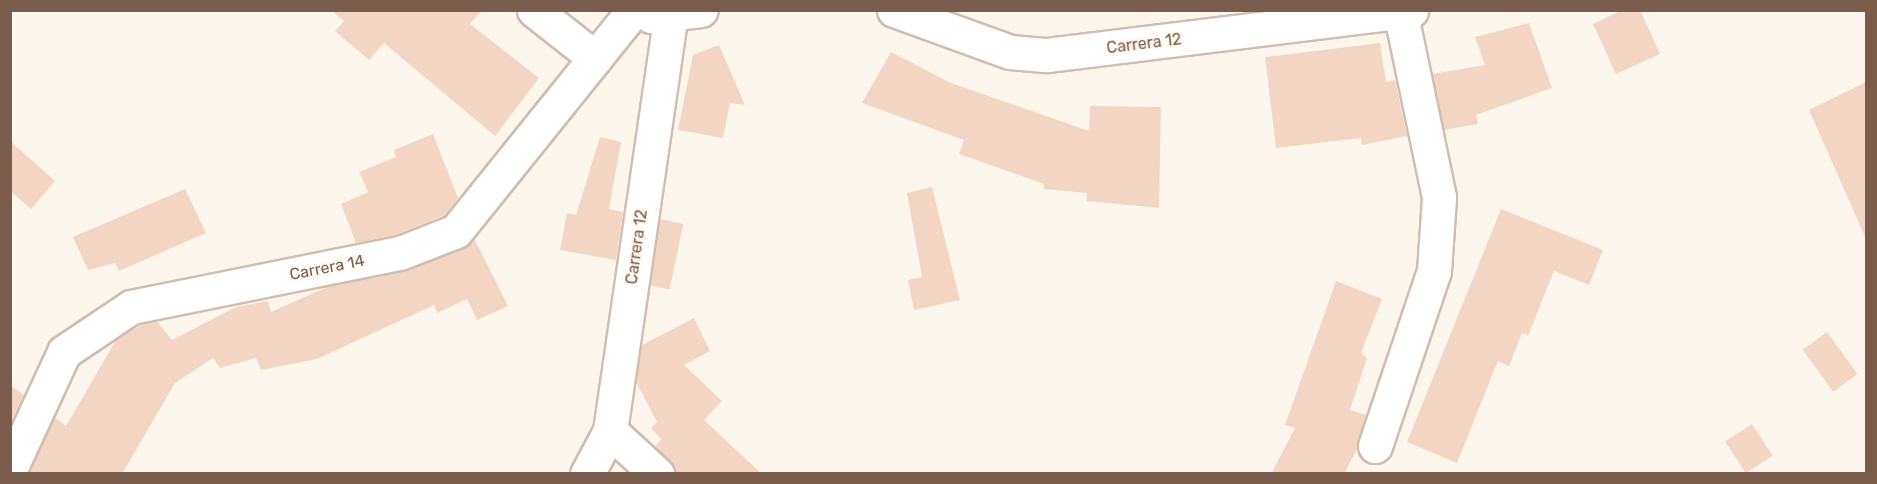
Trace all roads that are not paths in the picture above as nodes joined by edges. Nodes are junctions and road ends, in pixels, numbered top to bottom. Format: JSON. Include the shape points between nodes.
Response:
{"nodes":[{"id":1,"x":534,"y":10,"type":"edge"},
{"id":2,"x":894,"y":10,"type":"edge"},
{"id":3,"x":686,"y":13,"type":"edge"},
{"id":4,"x":1406,"y":13,"type":"edge"},
{"id":5,"x":627,"y":14,"type":"edge"},
{"id":6,"x":595,"y":58,"type":"junction"},
{"id":7,"x":610,"y":431,"type":"junction"},
{"id":8,"x":1375,"y":446,"type":"dead end"},
{"id":9,"x":10,"y":468,"type":"edge"},
{"id":10,"x":587,"y":474,"type":"edge"},
{"id":11,"x":657,"y":474,"type":"edge"}],
"edges":[{"from":1,"to":6,"type":"street"},
{"from":2,"to":4,"type":"street","name":"Carrera 12","via":[[1010,52],[1047,55]]},
{"from":3,"to":5,"type":"street","name":"Carrera 12"},
{"from":3,"to":7,"type":"street","name":"Carrera 12"},
{"from":4,"to":8,"type":"street","via":[[1439,198],[1434,271]]},
{"from":5,"to":6,"type":"street","name":"Carrera 14"},
{"from":6,"to":9,"type":"street","name":"Carrera 14","via":[[456,231],[400,253],[131,307],[64,352]]},
{"from":7,"to":10,"type":"street","name":"Carrera 12"},
{"from":7,"to":11,"type":"street"}]}
